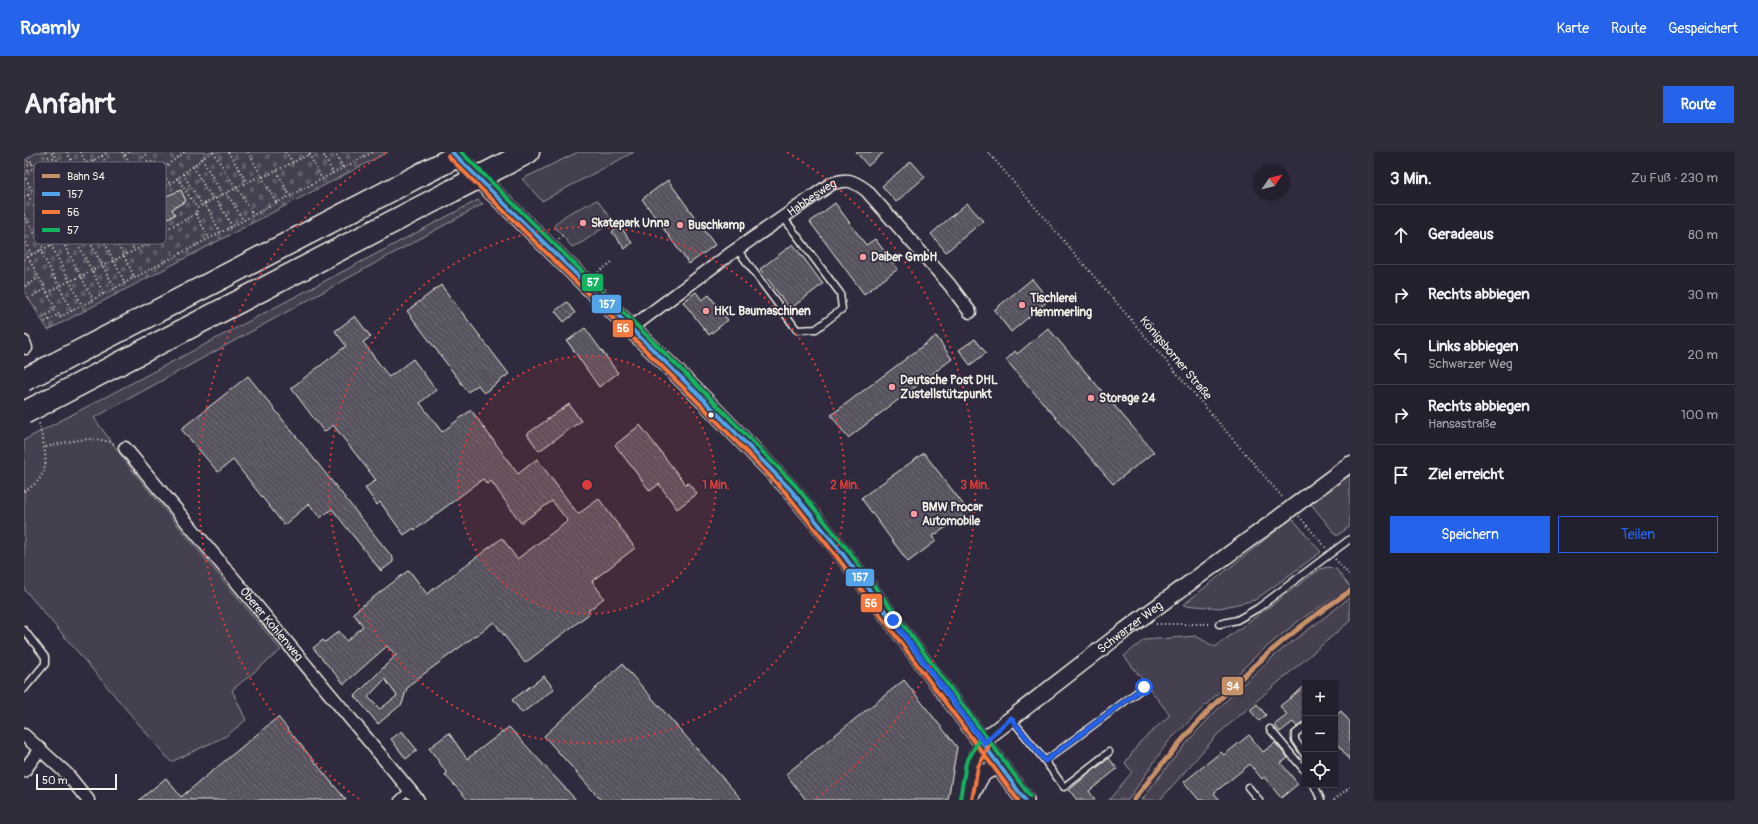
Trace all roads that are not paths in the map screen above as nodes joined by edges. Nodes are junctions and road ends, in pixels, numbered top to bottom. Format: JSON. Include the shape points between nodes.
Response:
{"nodes":[{"id":1,"x":452,"y":152,"type":"edge"},
{"id":2,"x":465,"y":152,"type":"edge"},
{"id":3,"x":519,"y":157,"type":"edge"},
{"id":4,"x":783,"y":217,"type":"junction"},
{"id":5,"x":737,"y":249,"type":"junction"},
{"id":6,"x":970,"y":312,"type":"dead end"},
{"id":7,"x":631,"y":328,"type":"junction"},
{"id":8,"x":24,"y":380,"type":"edge"},
{"id":9,"x":24,"y":412,"type":"edge"},
{"id":10,"x":124,"y":448,"type":"road end"},
{"id":11,"x":1350,"y":464,"type":"edge"},
{"id":12,"x":1350,"y":539,"type":"edge"},
{"id":13,"x":1219,"y":624,"type":"road end"},
{"id":14,"x":24,"y":630,"type":"edge"},
{"id":15,"x":1144,"y":687,"type":"dead end"},
{"id":16,"x":24,"y":689,"type":"edge"},
{"id":17,"x":1011,"y":718,"type":"junction"},
{"id":18,"x":1270,"y":729,"type":"dead end"},
{"id":19,"x":1302,"y":729,"type":"edge"},
{"id":20,"x":24,"y":735,"type":"edge"},
{"id":21,"x":984,"y":743,"type":"junction"},
{"id":22,"x":40,"y":749,"type":"junction"},
{"id":23,"x":1302,"y":750,"type":"edge"},
{"id":24,"x":1109,"y":752,"type":"dead end"},
{"id":25,"x":1045,"y":761,"type":"junction"},
{"id":26,"x":1302,"y":767,"type":"edge"},
{"id":27,"x":1002,"y":768,"type":"junction"},
{"id":28,"x":24,"y":771,"type":"edge"},
{"id":29,"x":1248,"y":787,"type":"dead end"},
{"id":30,"x":409,"y":790,"type":"junction"},
{"id":31,"x":88,"y":800,"type":"edge"},
{"id":32,"x":398,"y":800,"type":"edge"},
{"id":33,"x":418,"y":800,"type":"edge"},
{"id":34,"x":966,"y":800,"type":"edge"},
{"id":35,"x":970,"y":800,"type":"edge"},
{"id":36,"x":1025,"y":800,"type":"edge"},
{"id":37,"x":1259,"y":800,"type":"edge"}],
"edges":[{"from":1,"to":7,"type":"main road"},
{"from":2,"to":8,"type":"highway","bridge":true},
{"from":3,"to":9,"type":"highway","bridge":true},
{"from":4,"to":5,"type":"street","name":"Habbesweg"},
{"from":4,"to":5,"type":"lane","via":[[840,293],[842,309],[816,329],[797,330]]},
{"from":4,"to":6,"type":"street","name":"Habbesweg","via":[[830,184],[842,180],[855,182],[866,190]]},
{"from":5,"to":7,"type":"street","name":"Habbesweg"},
{"from":7,"to":21,"type":"main road","via":[[790,489],[842,553]]},
{"from":10,"to":30,"type":"street","name":"Oberer Kohlenweg"},
{"from":11,"to":17,"type":"street","name":"Schwarzer Weg","bridge":true,"via":[[1288,514],[1124,631]]},
{"from":12,"to":13,"type":"lane","via":[[1258,608],[1237,620]]},
{"from":14,"to":16,"type":"lane","via":[[45,657],[45,664]]},
{"from":15,"to":25,"type":"lane"},
{"from":17,"to":21,"type":"street","name":"Schwarzer Weg"},
{"from":17,"to":25,"type":"lane"},
{"from":18,"to":26,"type":"lane"},
{"from":19,"to":23,"type":"lane","via":[[1296,734],[1295,740]]},
{"from":20,"to":22,"type":"street"},
{"from":21,"to":27,"type":"main road"},
{"from":21,"to":34,"type":"street","name":"Schwarzer Weg","via":[[972,765]]},
{"from":22,"to":28,"type":"street"},
{"from":22,"to":31,"type":"street","via":[[67,774]]},
{"from":24,"to":25,"type":"lane","via":[[1064,787]]},
{"from":27,"to":35,"type":"street","via":[[992,768],[982,774]]},
{"from":27,"to":36,"type":"main road"},
{"from":29,"to":37,"type":"lane"},
{"from":30,"to":32,"type":"lane"},
{"from":30,"to":33,"type":"street","name":"Oberer Kohlenweg"}]}
